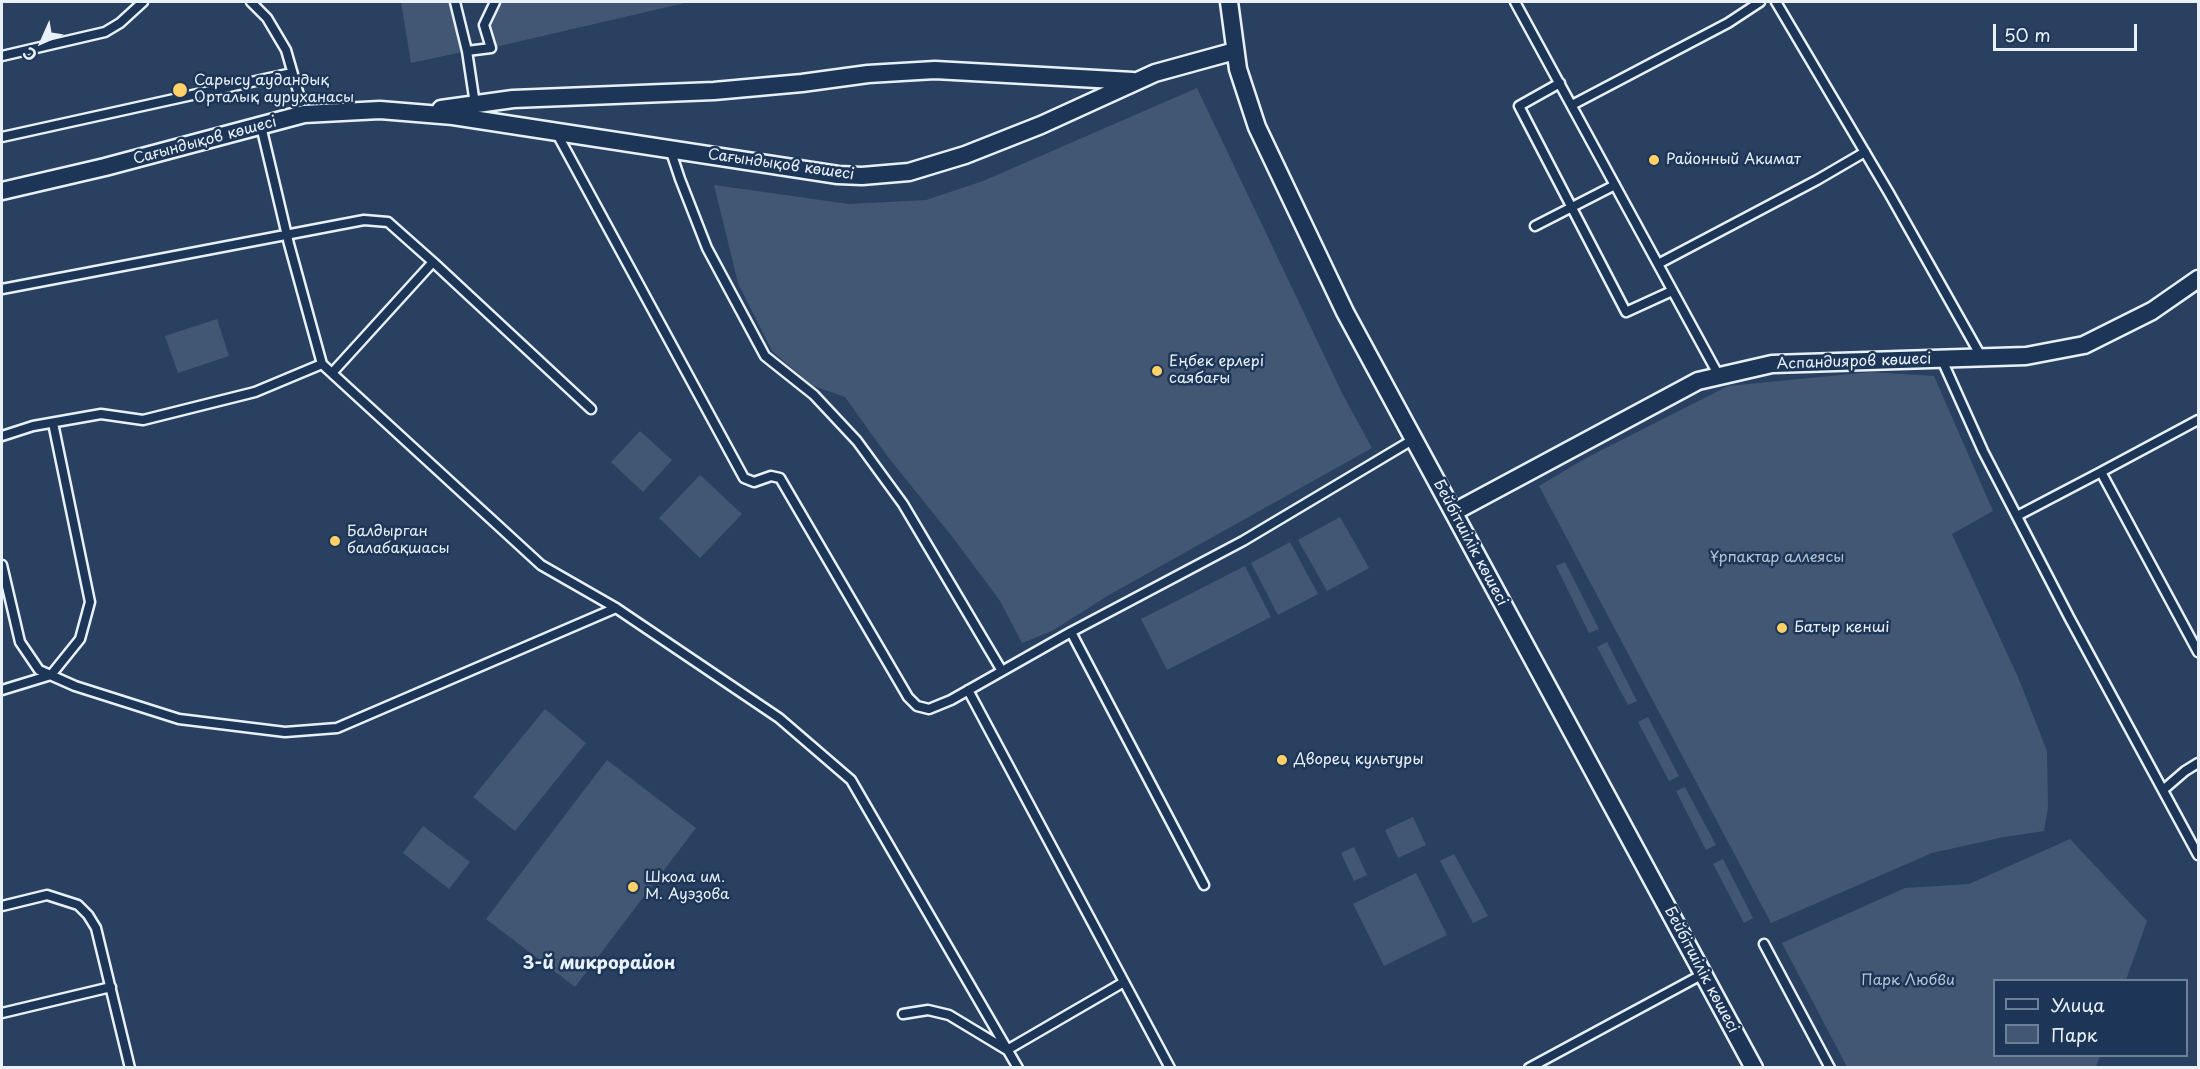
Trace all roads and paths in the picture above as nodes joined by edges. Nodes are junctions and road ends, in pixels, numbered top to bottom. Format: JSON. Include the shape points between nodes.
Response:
{"nodes":[{"id":1,"x":143,"y":2,"type":"edge"},
{"id":2,"x":251,"y":2,"type":"edge"},
{"id":3,"x":455,"y":2,"type":"edge"},
{"id":4,"x":495,"y":2,"type":"edge"},
{"id":5,"x":1229,"y":2,"type":"edge"},
{"id":6,"x":1515,"y":2,"type":"edge"},
{"id":7,"x":1760,"y":2,"type":"edge"},
{"id":8,"x":1776,"y":2,"type":"edge"},
{"id":9,"x":468,"y":51,"type":"junction"},
{"id":10,"x":1235,"y":51,"type":"junction"},
{"id":11,"x":2,"y":56,"type":"edge"},
{"id":12,"x":292,"y":73,"type":"junction"},
{"id":13,"x":1137,"y":81,"type":"junction"},
{"id":14,"x":1560,"y":83,"type":"junction"},
{"id":15,"x":301,"y":102,"type":"dead end"},
{"id":16,"x":475,"y":104,"type":"junction"},
{"id":17,"x":1572,"y":105,"type":"junction"},
{"id":18,"x":410,"y":113,"type":"junction"},
{"id":19,"x":261,"y":126,"type":"junction"},
{"id":20,"x":556,"y":132,"type":"junction"},
{"id":21,"x":2,"y":137,"type":"edge"},
{"id":22,"x":670,"y":149,"type":"junction"},
{"id":23,"x":1865,"y":152,"type":"junction"},
{"id":24,"x":1615,"y":185,"type":"junction"},
{"id":25,"x":2,"y":191,"type":"edge"},
{"id":26,"x":1572,"y":207,"type":"junction"},
{"id":27,"x":1535,"y":226,"type":"dead end"},
{"id":28,"x":287,"y":234,"type":"junction"},
{"id":29,"x":433,"y":262,"type":"junction"},
{"id":30,"x":1658,"y":264,"type":"junction"},
{"id":31,"x":2199,"y":279,"type":"edge"},
{"id":32,"x":2,"y":289,"type":"edge"},
{"id":33,"x":1672,"y":291,"type":"junction"},
{"id":34,"x":1982,"y":358,"type":"junction"},
{"id":35,"x":1942,"y":360,"type":"junction"},
{"id":36,"x":322,"y":364,"type":"junction"},
{"id":37,"x":332,"y":373,"type":"junction"},
{"id":38,"x":1719,"y":376,"type":"junction"},
{"id":39,"x":591,"y":409,"type":"dead end"},
{"id":40,"x":2199,"y":420,"type":"edge"},
{"id":41,"x":53,"y":423,"type":"junction"},
{"id":42,"x":2,"y":436,"type":"edge"},
{"id":43,"x":1414,"y":440,"type":"junction"},
{"id":44,"x":2101,"y":472,"type":"junction"},
{"id":45,"x":1454,"y":513,"type":"junction"},
{"id":46,"x":2017,"y":516,"type":"junction"},
{"id":47,"x":2,"y":565,"type":"edge"},
{"id":48,"x":616,"y":608,"type":"junction"},
{"id":49,"x":1071,"y":632,"type":"junction"},
{"id":50,"x":2199,"y":652,"type":"edge"},
{"id":51,"x":1002,"y":671,"type":"junction"},
{"id":52,"x":51,"y":675,"type":"junction"},
{"id":53,"x":2,"y":690,"type":"edge"},
{"id":54,"x":968,"y":690,"type":"junction"},
{"id":55,"x":2199,"y":763,"type":"edge"},
{"id":56,"x":2163,"y":790,"type":"junction"},
{"id":57,"x":2199,"y":855,"type":"edge"},
{"id":58,"x":1204,"y":885,"type":"dead end"},
{"id":59,"x":2,"y":906,"type":"edge"},
{"id":60,"x":1764,"y":944,"type":"dead end"},
{"id":61,"x":1703,"y":974,"type":"junction"},
{"id":62,"x":1124,"y":982,"type":"junction"},
{"id":63,"x":111,"y":987,"type":"junction"},
{"id":64,"x":2,"y":1013,"type":"edge"},
{"id":65,"x":903,"y":1014,"type":"dead end"},
{"id":66,"x":1007,"y":1050,"type":"junction"},
{"id":67,"x":130,"y":1068,"type":"edge"},
{"id":68,"x":1018,"y":1068,"type":"edge"},
{"id":69,"x":1170,"y":1068,"type":"edge"},
{"id":70,"x":1529,"y":1068,"type":"edge"},
{"id":71,"x":1754,"y":1068,"type":"edge"},
{"id":72,"x":1830,"y":1068,"type":"edge"}],
"edges":[{"from":1,"to":11,"type":"lane","via":[[120,24],[105,32]]},
{"from":2,"to":12,"type":"lane","via":[[267,18],[286,50]]},
{"from":3,"to":9,"type":"lane"},
{"from":4,"to":9,"type":"lane","via":[[484,25],[491,48]]},
{"from":5,"to":10,"type":"street","name":"Бейбітшілік көшесі"},
{"from":6,"to":14,"type":"lane"},
{"from":7,"to":17,"type":"lane","via":[[1728,23]]},
{"from":8,"to":23,"type":"lane"},
{"from":9,"to":16,"type":"lane"},
{"from":10,"to":13,"type":"street","name":"Сағындықов көшесі"},
{"from":10,"to":43,"type":"street","name":"Бейбітшілік көшесі","via":[[1257,127],[1345,312]]},
{"from":12,"to":15,"type":"lane"},
{"from":12,"to":21,"type":"lane"},
{"from":13,"to":16,"type":"street","name":"Сағындықов көшесі","via":[[935,70],[714,91]]},
{"from":13,"to":22,"type":"street","name":"Сағындықов көшесі","via":[[965,155],[909,172],[838,175]]},
{"from":14,"to":17,"type":"lane"},
{"from":14,"to":26,"type":"lane","via":[[1519,106]]},
{"from":16,"to":18,"type":"street","name":"Сағындықов көшесі"},
{"from":17,"to":24,"type":"lane"},
{"from":18,"to":19,"type":"street","name":"Сағындықов көшесі","via":[[380,110],[304,114]]},
{"from":18,"to":20,"type":"street","name":"Сағындықов көшесі"},
{"from":19,"to":25,"type":"street","name":"Сағындықов көшесі"},
{"from":19,"to":28,"type":"lane"},
{"from":20,"to":22,"type":"street","name":"Сағындықов көшесі"},
{"from":20,"to":54,"type":"lane","via":[[744,478],[754,482],[771,476],[780,478],[908,698],[929,709]]},
{"from":22,"to":51,"type":"lane","via":[[707,248],[765,356],[814,395],[857,441],[903,504]]},
{"from":23,"to":30,"type":"lane"},
{"from":23,"to":34,"type":"lane"},
{"from":24,"to":26,"type":"lane"},
{"from":24,"to":30,"type":"lane"},
{"from":26,"to":27,"type":"lane"},
{"from":26,"to":33,"type":"lane","via":[[1626,312]]},
{"from":28,"to":29,"type":"lane","via":[[364,220],[388,222]]},
{"from":28,"to":32,"type":"lane"},
{"from":28,"to":36,"type":"lane"},
{"from":29,"to":37,"type":"lane"},
{"from":29,"to":39,"type":"lane"},
{"from":30,"to":33,"type":"lane"},
{"from":31,"to":34,"type":"street","name":"Аспандияров көшесі","via":[[2151,311],[2084,345],[2026,356]]},
{"from":33,"to":38,"type":"lane"},
{"from":34,"to":35,"type":"street","name":"Аспандияров көшесі"},
{"from":35,"to":38,"type":"street","name":"Аспандияров көшесі","via":[[1772,364]]},
{"from":35,"to":46,"type":"lane"},
{"from":36,"to":37,"type":"lane"},
{"from":36,"to":41,"type":"lane","via":[[255,392],[143,420],[101,414]]},
{"from":37,"to":48,"type":"lane","via":[[541,566]]},
{"from":38,"to":45,"type":"street","name":"Аспандияров көшесі","via":[[1698,381]]},
{"from":40,"to":44,"type":"lane"},
{"from":41,"to":42,"type":"lane"},
{"from":41,"to":52,"type":"lane","via":[[90,602],[80,639]]},
{"from":43,"to":45,"type":"street","name":"Бейбітшілік көшесі"},
{"from":43,"to":49,"type":"lane","via":[[1243,541]]},
{"from":44,"to":46,"type":"lane"},
{"from":44,"to":50,"type":"lane"},
{"from":45,"to":61,"type":"street","name":"Бейбітшілік көшесі"},
{"from":46,"to":56,"type":"lane"},
{"from":47,"to":52,"type":"lane","via":[[20,642],[39,670]]},
{"from":48,"to":52,"type":"lane","via":[[338,728],[285,732],[179,718]]},
{"from":48,"to":66,"type":"lane","via":[[779,718],[851,780]]},
{"from":49,"to":51,"type":"lane"},
{"from":49,"to":58,"type":"lane"},
{"from":51,"to":54,"type":"lane"},
{"from":52,"to":53,"type":"lane"},
{"from":54,"to":62,"type":"lane"},
{"from":55,"to":56,"type":"lane"},
{"from":56,"to":57,"type":"lane"},
{"from":59,"to":63,"type":"lane","via":[[47,895],[78,905],[96,928]]},
{"from":60,"to":72,"type":"lane"},
{"from":61,"to":70,"type":"lane"},
{"from":61,"to":71,"type":"street","name":"Бейбітшілік көшесі"},
{"from":62,"to":66,"type":"lane"},
{"from":62,"to":69,"type":"lane"},
{"from":63,"to":64,"type":"lane"},
{"from":63,"to":67,"type":"lane"},
{"from":65,"to":66,"type":"lane","via":[[928,1010],[950,1016]]},
{"from":66,"to":68,"type":"lane"}]}
